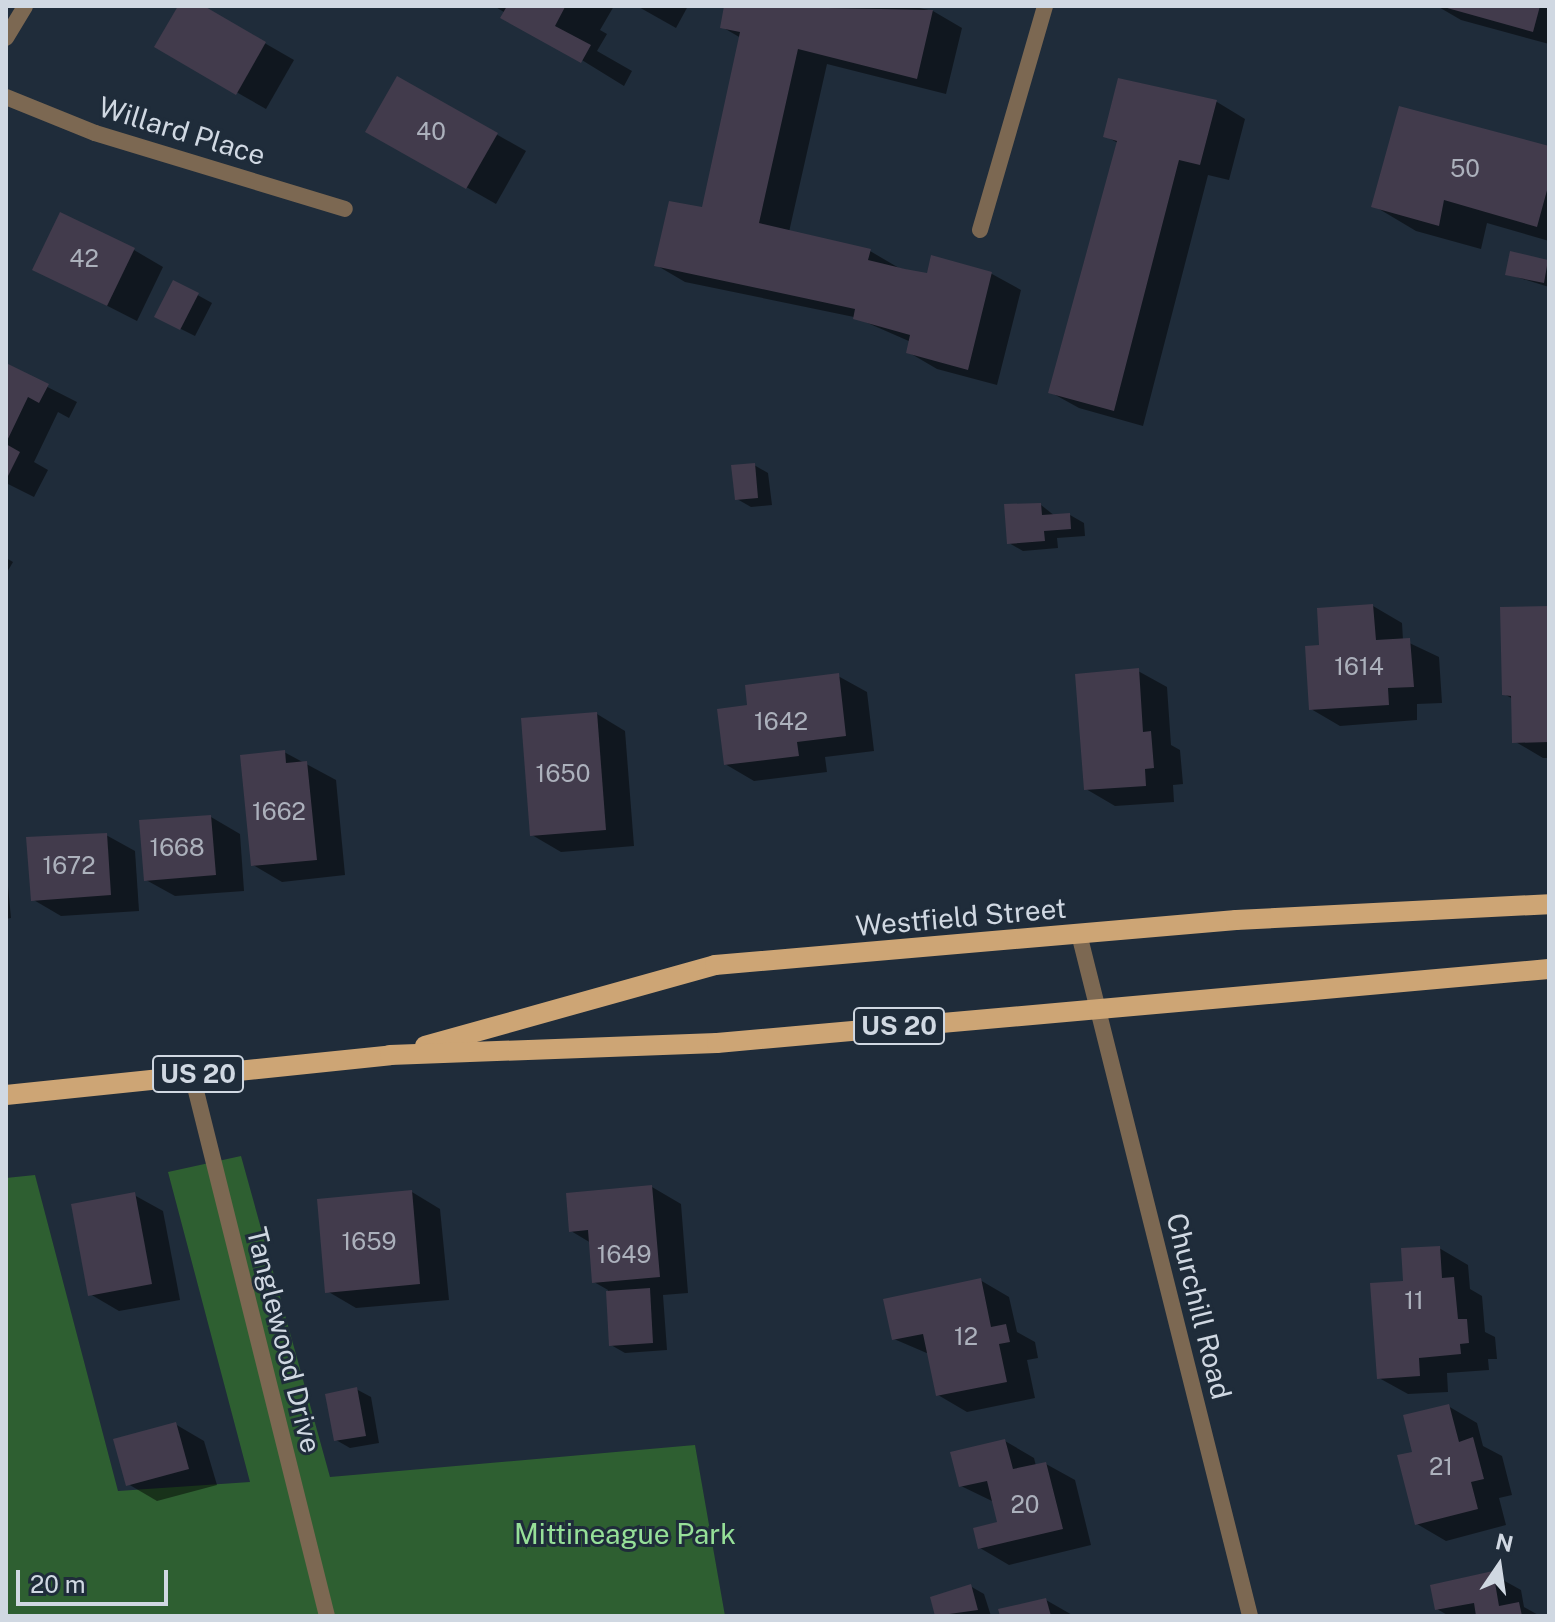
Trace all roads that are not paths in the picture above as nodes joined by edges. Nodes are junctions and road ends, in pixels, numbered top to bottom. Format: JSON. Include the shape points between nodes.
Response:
{"nodes":[{"id":1,"x":25,"y":6,"type":"edge"},
{"id":2,"x":1045,"y":6,"type":"edge"},
{"id":3,"x":6,"y":38,"type":"edge"},
{"id":4,"x":6,"y":97,"type":"edge"},
{"id":5,"x":345,"y":209,"type":"dead end"},
{"id":6,"x":980,"y":230,"type":"dead end"},
{"id":7,"x":1549,"y":904,"type":"edge"},
{"id":8,"x":1079,"y":934,"type":"junction"},
{"id":9,"x":1549,"y":969,"type":"edge"},
{"id":10,"x":1097,"y":1010,"type":"junction"},
{"id":11,"x":390,"y":1055,"type":"junction"},
{"id":12,"x":192,"y":1075,"type":"junction"},
{"id":13,"x":6,"y":1095,"type":"edge"},
{"id":14,"x":327,"y":1616,"type":"edge"},
{"id":15,"x":1250,"y":1616,"type":"edge"}],
"edges":[{"from":1,"to":3,"type":"street"},
{"from":2,"to":6,"type":"street"},
{"from":4,"to":5,"type":"street","name":"Willard Place","via":[[95,133]]},
{"from":7,"to":8,"type":"main road","name":"Westfield Street","number":"US 20"},
{"from":8,"to":10,"type":"street","name":"Churchill Road"},
{"from":8,"to":11,"type":"main road","name":"Westfield Street","number":"US 20","via":[[715,965]]},
{"from":9,"to":10,"type":"main road","name":"Westfield Street","number":"US 20"},
{"from":10,"to":11,"type":"main road","name":"Westfield Street","number":"US 20","via":[[717,1043]]},
{"from":10,"to":15,"type":"street","name":"Churchill Road"},
{"from":11,"to":12,"type":"main road","name":"Westfield Street","number":"US 20"},
{"from":12,"to":13,"type":"main road","name":"Westfield Street","number":"US 20"},
{"from":12,"to":14,"type":"street","name":"Tanglewood Drive"}]}
